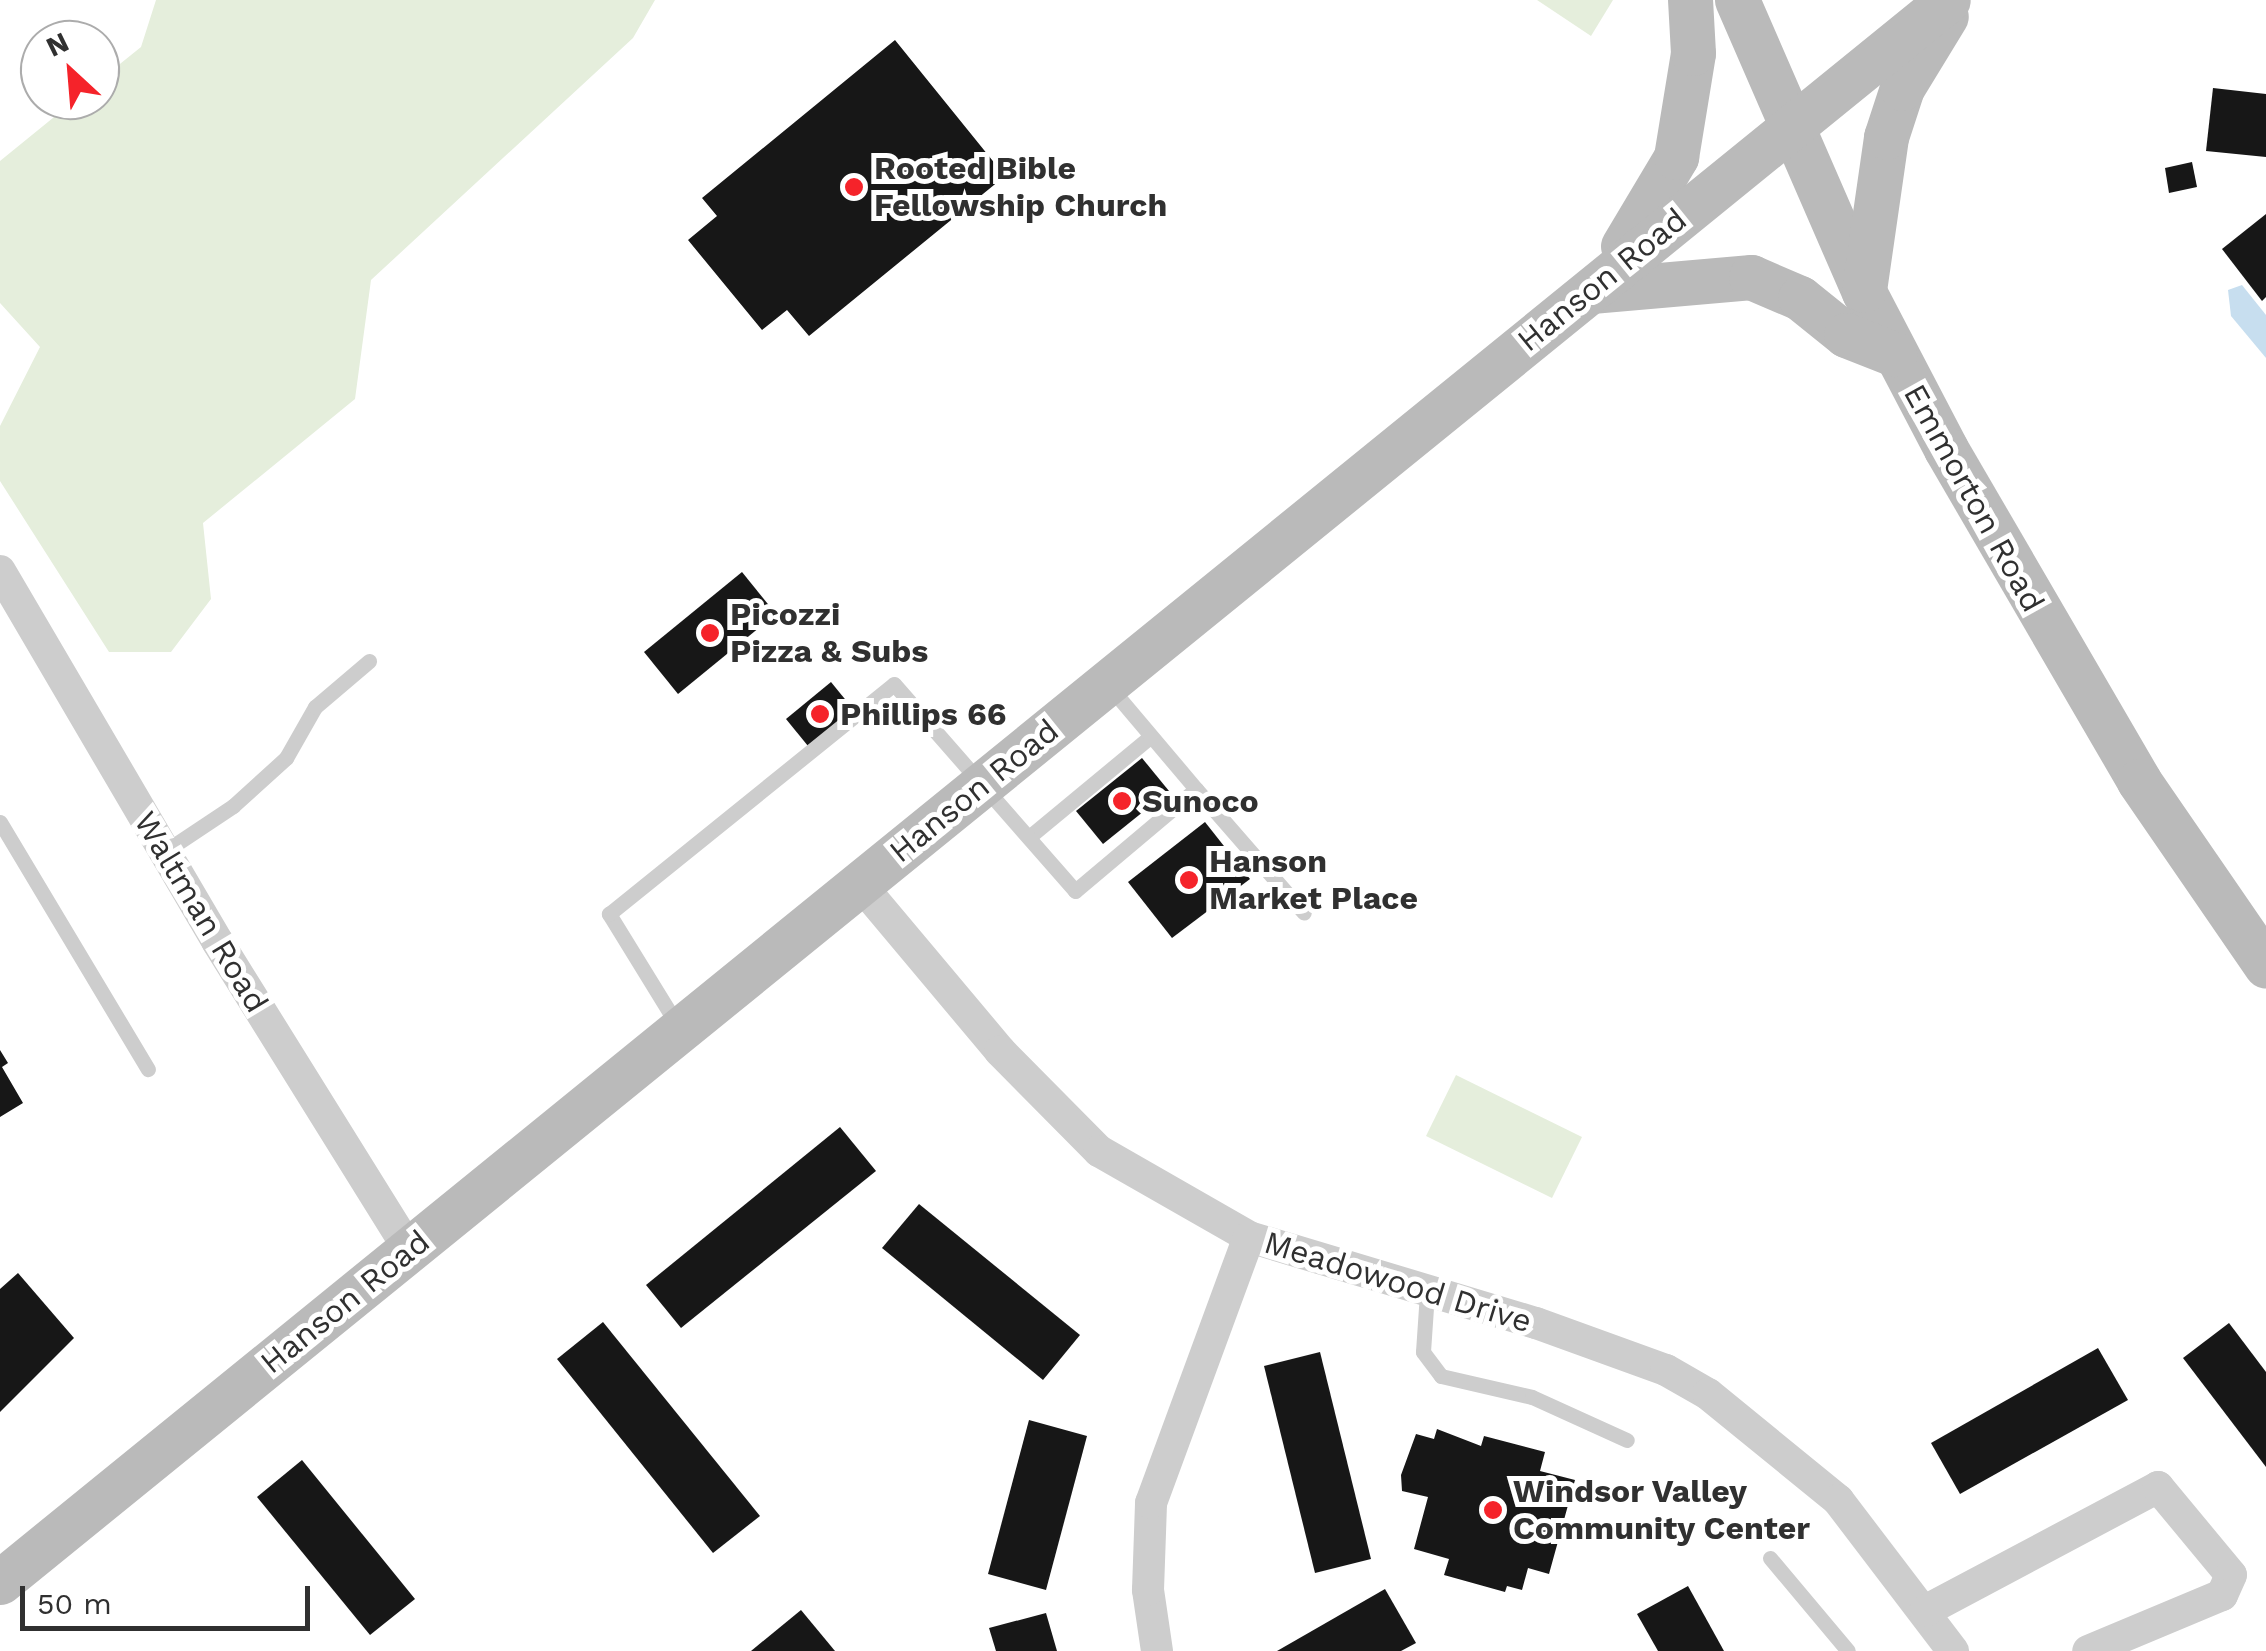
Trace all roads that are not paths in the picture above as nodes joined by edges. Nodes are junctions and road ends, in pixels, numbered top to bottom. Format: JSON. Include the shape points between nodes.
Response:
{"nodes":[{"id":1,"x":1690,"y":0,"type":"edge"},
{"id":2,"x":1737,"y":0,"type":"edge"},
{"id":3,"x":1948,"y":0,"type":"edge"},
{"id":4,"x":1958,"y":0,"type":"edge"},
{"id":5,"x":1791,"y":127,"type":"junction"},
{"id":6,"x":1589,"y":292,"type":"junction"},
{"id":7,"x":1864,"y":292,"type":"junction"},
{"id":8,"x":1894,"y":354,"type":"junction"},
{"id":9,"x":0,"y":571,"type":"edge"},
{"id":10,"x":13,"y":621,"type":"edge"},
{"id":11,"x":370,"y":661,"type":"dead end"},
{"id":12,"x":1106,"y":684,"type":"junction"},
{"id":13,"x":1151,"y":736,"type":"junction"},
{"id":14,"x":984,"y":783,"type":"junction"},
{"id":15,"x":1196,"y":789,"type":"junction"},
{"id":16,"x":0,"y":822,"type":"edge"},
{"id":17,"x":1030,"y":836,"type":"junction"},
{"id":18,"x":164,"y":852,"type":"junction"},
{"id":19,"x":860,"y":884,"type":"junction"},
{"id":20,"x":1304,"y":913,"type":"dead end"},
{"id":21,"x":2266,"y":966,"type":"edge"},
{"id":22,"x":680,"y":1030,"type":"junction"},
{"id":23,"x":148,"y":1068,"type":"dead end"},
{"id":24,"x":1249,"y":1237,"type":"junction"},
{"id":25,"x":409,"y":1250,"type":"junction"},
{"id":26,"x":1427,"y":1292,"type":"junction"},
{"id":27,"x":1627,"y":1440,"type":"dead end"},
{"id":28,"x":1770,"y":1558,"type":"dead end"},
{"id":29,"x":0,"y":1582,"type":"edge"},
{"id":30,"x":1926,"y":1611,"type":"junction"},
{"id":31,"x":1157,"y":1651,"type":"edge"},
{"id":32,"x":1848,"y":1651,"type":"edge"},
{"id":33,"x":1952,"y":1651,"type":"edge"},
{"id":34,"x":2088,"y":1651,"type":"edge"}],
"edges":[{"from":1,"to":6,"type":"street","via":[[1693,53],[1676,158],[1650,209]]},
{"from":2,"to":5,"type":"street","name":"Emmorton Road"},
{"from":3,"to":5,"type":"street","name":"Hanson Road"},
{"from":4,"to":7,"type":"street","via":[[1911,72],[1886,137]]},
{"from":5,"to":6,"type":"street","name":"Hanson Road"},
{"from":5,"to":7,"type":"street","name":"Emmorton Road"},
{"from":6,"to":8,"type":"street","via":[[1752,277],[1800,298],[1846,335]]},
{"from":6,"to":12,"type":"street","name":"Hanson Road"},
{"from":7,"to":8,"type":"street","name":"Emmorton Road"},
{"from":8,"to":21,"type":"street","name":"Emmorton Road","via":[[2139,782]]},
{"from":9,"to":10,"type":"street","name":"Waltman Road"},
{"from":10,"to":18,"type":"street","name":"Waltman Road"},
{"from":11,"to":18,"type":"lane","via":[[315,708],[286,758],[232,806]]},
{"from":12,"to":13,"type":"lane"},
{"from":12,"to":14,"type":"street","name":"Hanson Road"},
{"from":13,"to":15,"type":"lane"},
{"from":13,"to":17,"type":"lane"},
{"from":14,"to":17,"type":"lane"},
{"from":14,"to":19,"type":"street","name":"Hanson Road"},
{"from":14,"to":22,"type":"lane","via":[[894,684],[609,914]]},
{"from":15,"to":17,"type":"lane","via":[[1075,891]]},
{"from":15,"to":20,"type":"lane"},
{"from":16,"to":23,"type":"lane"},
{"from":18,"to":25,"type":"street","name":"Waltman Road"},
{"from":19,"to":22,"type":"street","name":"Hanson Road"},
{"from":19,"to":24,"type":"street","name":"Meadowood Drive","via":[[1070,1125],[1099,1151]]},
{"from":22,"to":25,"type":"street","name":"Hanson Road"},
{"from":24,"to":26,"type":"street","name":"Meadowood Drive"},
{"from":24,"to":31,"type":"street","via":[[1152,1503],[1148,1590]]},
{"from":25,"to":29,"type":"street","name":"Hanson Road"},
{"from":26,"to":27,"type":"lane","via":[[1423,1352],[1441,1376],[1532,1398]]},
{"from":26,"to":30,"type":"street","name":"Meadowood Drive","via":[[1614,1350],[1708,1394],[1838,1500]]},
{"from":28,"to":32,"type":"lane"},
{"from":30,"to":33,"type":"street","name":"Meadowood Drive"},
{"from":30,"to":34,"type":"street","via":[[2158,1487],[2232,1575],[2222,1596]]}]}
